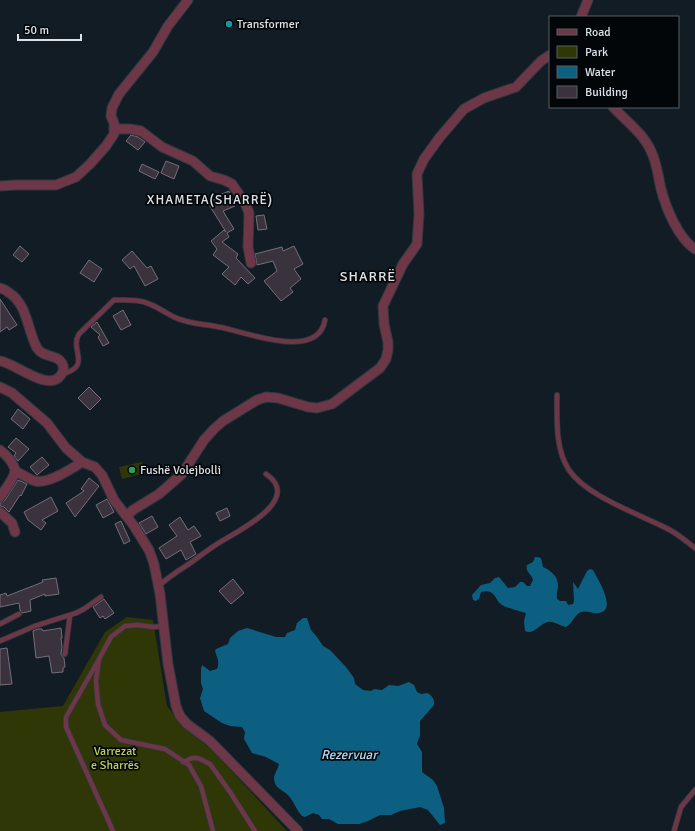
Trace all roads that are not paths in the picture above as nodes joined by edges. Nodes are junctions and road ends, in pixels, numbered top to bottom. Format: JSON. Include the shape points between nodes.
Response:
{"nodes":[{"id":1,"x":188,"y":0,"type":"edge"},
{"id":2,"x":588,"y":0,"type":"edge"},
{"id":3,"x":581,"y":16,"type":"edge"},
{"id":4,"x":549,"y":56,"type":"edge"},
{"id":5,"x":614,"y":108,"type":"edge"},
{"id":6,"x":114,"y":129,"type":"junction"},
{"id":7,"x":0,"y":186,"type":"edge"},
{"id":8,"x":695,"y":249,"type":"edge"},
{"id":9,"x":251,"y":263,"type":"dead end"},
{"id":10,"x":0,"y":288,"type":"edge"},
{"id":11,"x":325,"y":320,"type":"dead end"},
{"id":12,"x":0,"y":362,"type":"edge"},
{"id":13,"x":62,"y":374,"type":"junction"},
{"id":14,"x":0,"y":387,"type":"edge"},
{"id":15,"x":557,"y":395,"type":"dead end"},
{"id":16,"x":0,"y":450,"type":"edge"},
{"id":17,"x":82,"y":462,"type":"junction"},
{"id":18,"x":15,"y":471,"type":"junction"},
{"id":19,"x":266,"y":474,"type":"dead end"},
{"id":20,"x":0,"y":497,"type":"edge"},
{"id":21,"x":0,"y":512,"type":"edge"},
{"id":22,"x":127,"y":516,"type":"junction"},
{"id":23,"x":15,"y":532,"type":"dead end"},
{"id":24,"x":695,"y":548,"type":"edge"},
{"id":25,"x":158,"y":586,"type":"junction"},
{"id":26,"x":101,"y":597,"type":"dead end"},
{"id":27,"x":19,"y":614,"type":"dead end"},
{"id":28,"x":70,"y":615,"type":"junction"},
{"id":29,"x":0,"y":624,"type":"edge"},
{"id":30,"x":163,"y":626,"type":"junction"},
{"id":31,"x":0,"y":641,"type":"edge"},
{"id":32,"x":66,"y":654,"type":"dead end"},
{"id":33,"x":99,"y":659,"type":"junction"},
{"id":34,"x":183,"y":762,"type":"junction"},
{"id":35,"x":695,"y":790,"type":"edge"},
{"id":36,"x":113,"y":831,"type":"edge"},
{"id":37,"x":213,"y":831,"type":"edge"},
{"id":38,"x":255,"y":831,"type":"edge"},
{"id":39,"x":298,"y":831,"type":"edge"},
{"id":40,"x":674,"y":831,"type":"edge"}],
"edges":[{"from":1,"to":6,"type":"street","via":[[168,26],[153,52],[119,94],[112,108]]},
{"from":2,"to":3,"type":"street"},
{"from":4,"to":22,"type":"street","via":[[516,87],[484,98],[464,109],[424,159],[417,174],[417,244],[403,264],[383,306],[388,350],[380,368],[325,407],[308,407],[278,398],[266,397],[257,400],[214,429],[182,474]]},
{"from":5,"to":8,"type":"street","via":[[644,138],[654,158],[661,190],[674,223]]},
{"from":6,"to":7,"type":"street","via":[[114,134],[106,146],[76,177],[56,185]]},
{"from":6,"to":9,"type":"street","via":[[141,131],[162,147],[194,161],[210,176],[232,184],[249,212],[248,247]]},
{"from":10,"to":13,"type":"street","via":[[9,292],[19,303],[27,317],[37,348],[43,354],[60,360],[63,365]]},
{"from":11,"to":13,"type":"lane","via":[[324,327],[309,340],[278,340],[220,327],[198,325],[174,317],[142,301],[114,300],[79,334],[76,341],[78,364],[70,372]]},
{"from":12,"to":13,"type":"street","via":[[43,379],[54,380]]},
{"from":14,"to":17,"type":"street","via":[[12,393],[47,423],[66,448]]},
{"from":15,"to":24,"type":"lane","via":[[558,435],[568,470],[580,482],[609,501],[672,531]]},
{"from":16,"to":18,"type":"street"},
{"from":17,"to":18,"type":"street","via":[[41,481]]},
{"from":17,"to":22,"type":"street","via":[[99,470],[114,500]]},
{"from":18,"to":20,"type":"street"},
{"from":19,"to":25,"type":"lane","via":[[276,482],[277,489],[277,495],[268,510]]},
{"from":21,"to":23,"type":"street","via":[[12,523]]},
{"from":22,"to":25,"type":"street","via":[[149,550]]},
{"from":25,"to":30,"type":"street"},
{"from":26,"to":28,"type":"lane"},
{"from":27,"to":29,"type":"lane"},
{"from":28,"to":31,"type":"lane"},
{"from":28,"to":32,"type":"lane"},
{"from":30,"to":33,"type":"lane","via":[[125,626],[111,637]]},
{"from":30,"to":39,"type":"street","via":[[180,716],[210,740]]},
{"from":33,"to":34,"type":"lane","via":[[96,681],[98,704],[105,725],[121,740],[165,749]]},
{"from":33,"to":36,"type":"lane","via":[[66,718],[66,727]]},
{"from":34,"to":37,"type":"lane","via":[[189,765],[201,786]]},
{"from":34,"to":38,"type":"lane","via":[[198,758],[210,764]]},
{"from":35,"to":40,"type":"lane","via":[[681,807]]}]}
